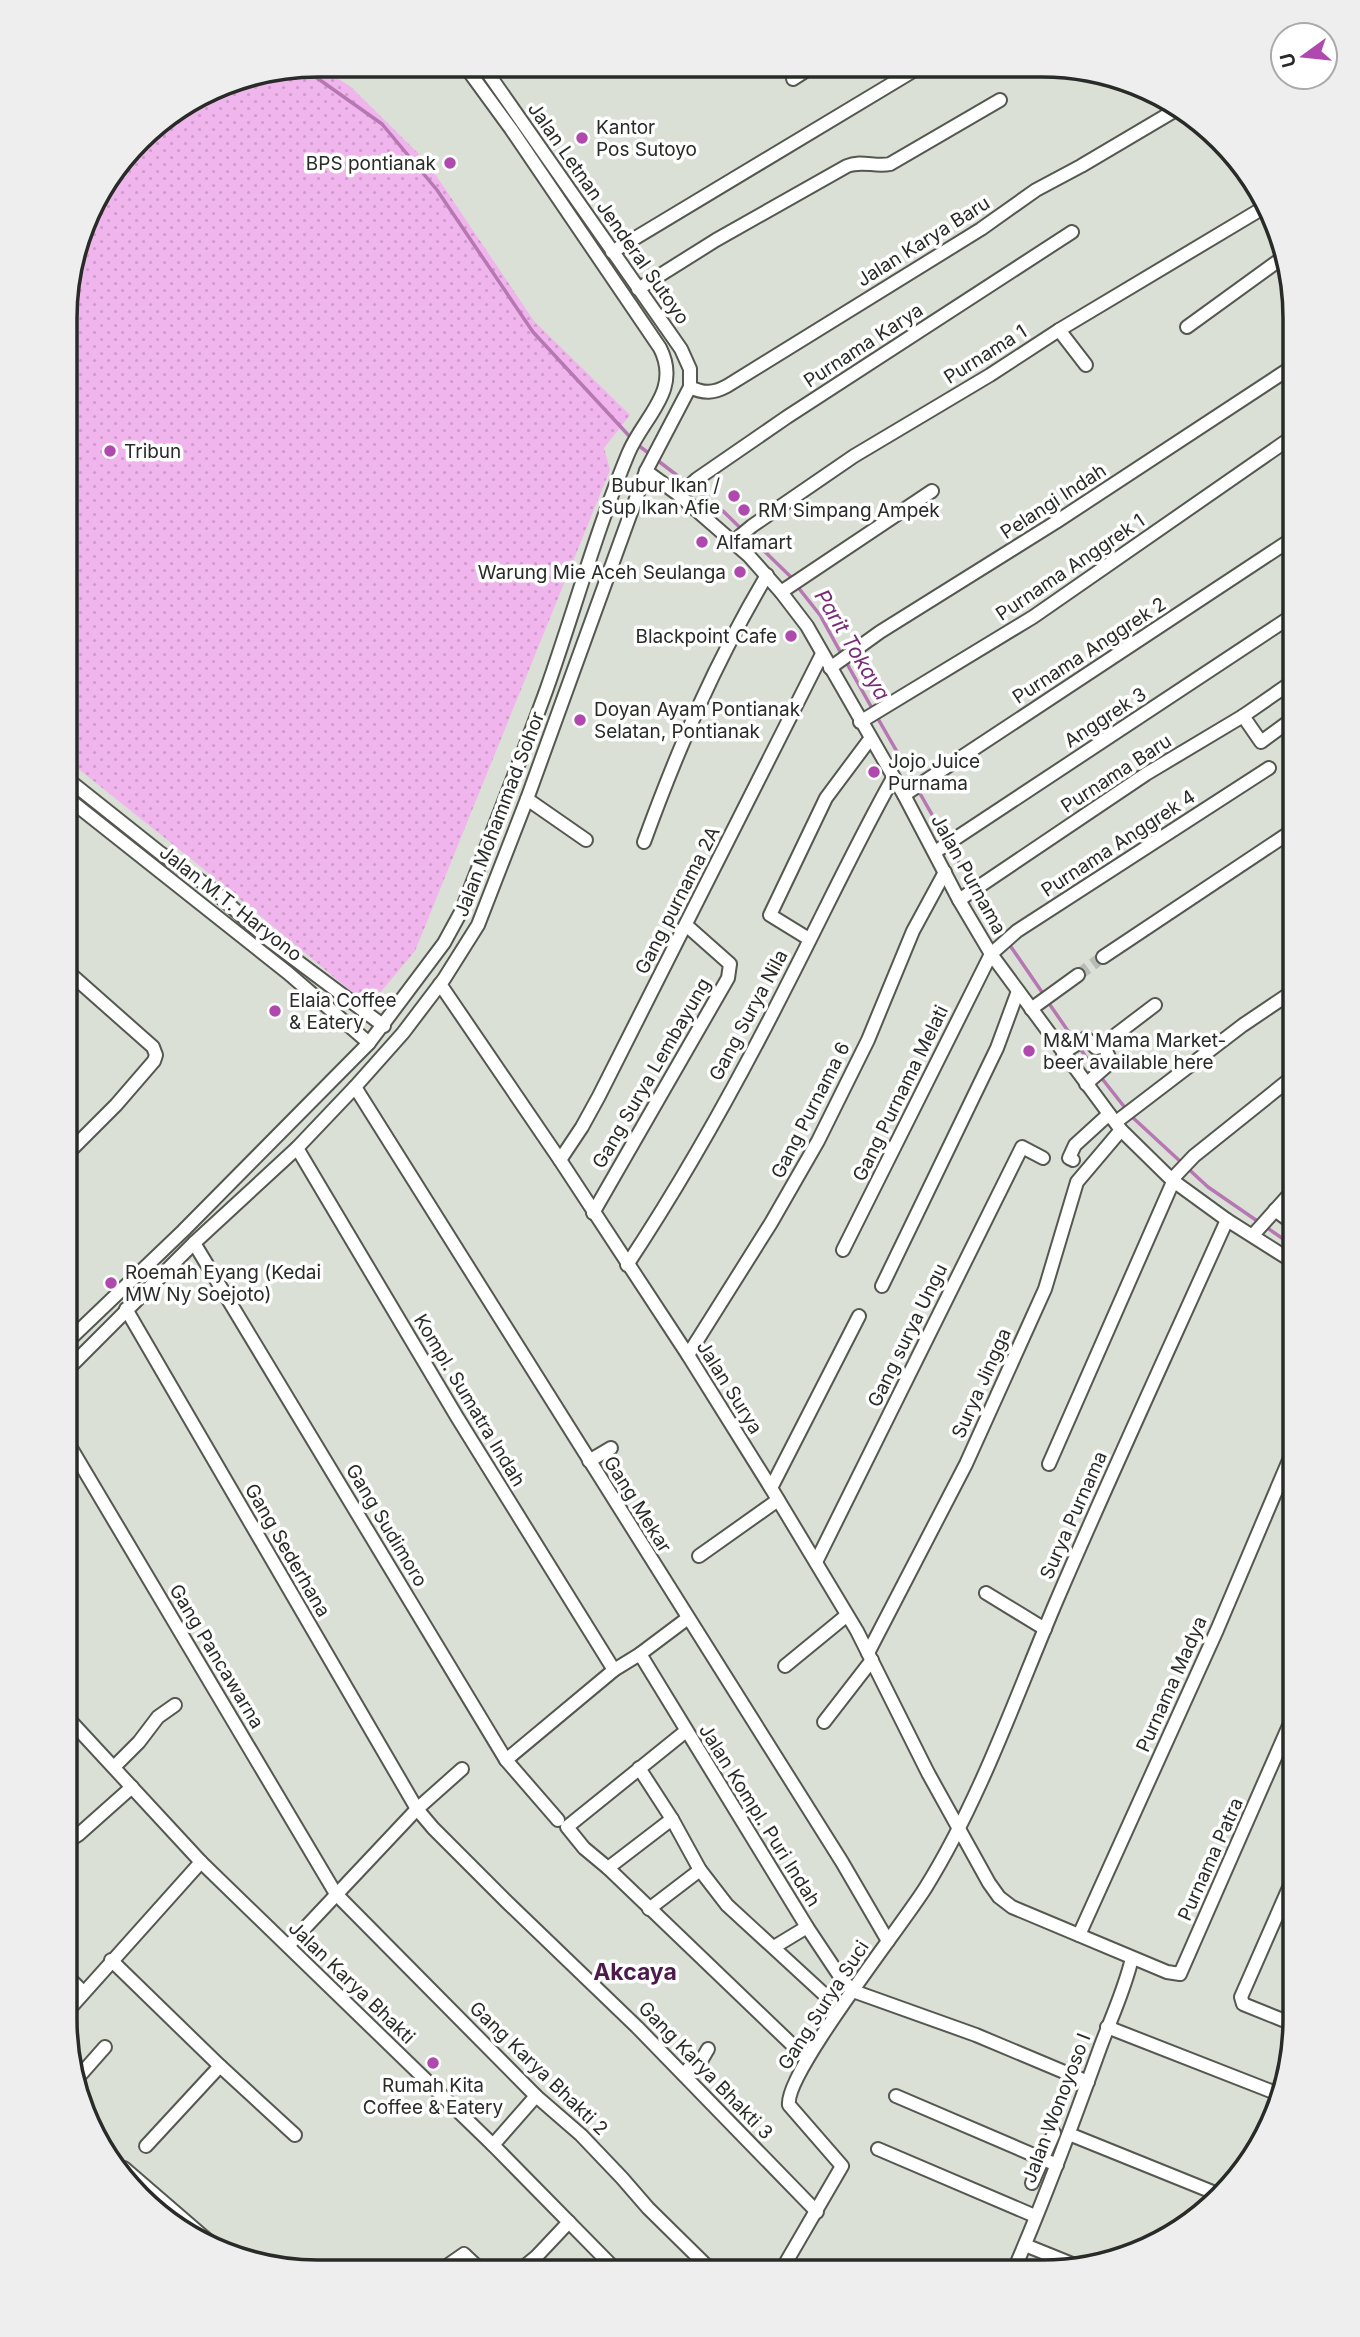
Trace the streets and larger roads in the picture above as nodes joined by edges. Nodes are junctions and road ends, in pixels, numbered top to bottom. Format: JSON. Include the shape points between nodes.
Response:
{"nodes":[{"id":1,"x":475,"y":77,"type":"edge"},
{"id":2,"x":489,"y":77,"type":"edge"},
{"id":3,"x":796,"y":77,"type":"edge"},
{"id":4,"x":903,"y":77,"type":"edge"},
{"id":5,"x":793,"y":79,"type":"dead end"},
{"id":6,"x":1000,"y":100,"type":"dead end"},
{"id":7,"x":1168,"y":113,"type":"edge"},
{"id":8,"x":516,"y":125,"type":"junction"},
{"id":9,"x":1258,"y":211,"type":"edge"},
{"id":10,"x":1072,"y":232,"type":"dead end"},
{"id":11,"x":612,"y":252,"type":"junction"},
{"id":12,"x":1276,"y":263,"type":"edge"},
{"id":13,"x":638,"y":289,"type":"junction"},
{"id":14,"x":1187,"y":327,"type":"dead end"},
{"id":15,"x":1059,"y":330,"type":"junction"},
{"id":16,"x":1086,"y":365,"type":"dead end"},
{"id":17,"x":1283,"y":373,"type":"edge"},
{"id":18,"x":666,"y":385,"type":"joint"},
{"id":19,"x":690,"y":387,"type":"junction"},
{"id":20,"x":1283,"y":443,"type":"edge"},
{"id":21,"x":647,"y":469,"type":"junction"},
{"id":22,"x":932,"y":491,"type":"dead end"},
{"id":23,"x":683,"y":492,"type":"junction"},
{"id":24,"x":738,"y":538,"type":"junction"},
{"id":25,"x":1283,"y":545,"type":"edge"},
{"id":26,"x":767,"y":575,"type":"junction"},
{"id":27,"x":786,"y":589,"type":"junction"},
{"id":28,"x":1283,"y":622,"type":"edge"},
{"id":29,"x":822,"y":654,"type":"junction"},
{"id":30,"x":834,"y":665,"type":"junction"},
{"id":31,"x":1283,"y":688,"type":"edge"},
{"id":32,"x":545,"y":691,"type":"junction"},
{"id":33,"x":564,"y":699,"type":"junction"},
{"id":34,"x":1243,"y":716,"type":"junction"},
{"id":35,"x":865,"y":719,"type":"junction"},
{"id":36,"x":1283,"y":726,"type":"edge"},
{"id":37,"x":870,"y":739,"type":"junction"},
{"id":38,"x":1269,"y":768,"type":"dead end"},
{"id":39,"x":893,"y":778,"type":"junction"},
{"id":40,"x":77,"y":787,"type":"edge"},
{"id":41,"x":907,"y":793,"type":"junction"},
{"id":42,"x":529,"y":801,"type":"junction"},
{"id":43,"x":77,"y":806,"type":"edge"},
{"id":44,"x":1283,"y":837,"type":"edge"},
{"id":45,"x":586,"y":840,"type":"dead end"},
{"id":46,"x":644,"y":842,"type":"dead end"},
{"id":47,"x":937,"y":850,"type":"junction"},
{"id":48,"x":159,"y":852,"type":"junction"},
{"id":49,"x":150,"y":865,"type":"junction"},
{"id":50,"x":945,"y":872,"type":"junction"},
{"id":51,"x":963,"y":898,"type":"junction"},
{"id":52,"x":462,"y":910,"type":"junction"},
{"id":53,"x":478,"y":925,"type":"junction"},
{"id":54,"x":686,"y":925,"type":"junction"},
{"id":55,"x":809,"y":940,"type":"junction"},
{"id":56,"x":994,"y":951,"type":"junction"},
{"id":57,"x":1104,"y":957,"type":"tunnel mouth"},
{"id":58,"x":299,"y":962,"type":"junction"},
{"id":59,"x":288,"y":972,"type":"junction"},
{"id":60,"x":1078,"y":975,"type":"tunnel mouth"},
{"id":61,"x":77,"y":980,"type":"edge"},
{"id":62,"x":440,"y":984,"type":"junction"},
{"id":63,"x":1018,"y":991,"type":"junction"},
{"id":64,"x":1283,"y":998,"type":"edge"},
{"id":65,"x":1155,"y":1005,"type":"dead end"},
{"id":66,"x":1034,"y":1007,"type":"junction"},
{"id":67,"x":384,"y":1026,"type":"junction"},
{"id":68,"x":369,"y":1044,"type":"junction"},
{"id":69,"x":1104,"y":1046,"type":"junction"},
{"id":70,"x":1065,"y":1051,"type":"junction"},
{"id":71,"x":1086,"y":1084,"type":"junction"},
{"id":72,"x":1283,"y":1085,"type":"edge"},
{"id":73,"x":355,"y":1087,"type":"junction"},
{"id":74,"x":1116,"y":1122,"type":"junction"},
{"id":75,"x":77,"y":1144,"type":"edge"},
{"id":76,"x":297,"y":1148,"type":"junction"},
{"id":77,"x":1043,"y":1158,"type":"dead end"},
{"id":78,"x":560,"y":1160,"type":"junction"},
{"id":79,"x":1073,"y":1160,"type":"dead end"},
{"id":80,"x":1174,"y":1177,"type":"junction"},
{"id":81,"x":236,"y":1179,"type":"junction"},
{"id":82,"x":250,"y":1193,"type":"junction"},
{"id":83,"x":1282,"y":1202,"type":"edge"},
{"id":84,"x":593,"y":1213,"type":"junction"},
{"id":85,"x":1272,"y":1213,"type":"junction"},
{"id":86,"x":1282,"y":1218,"type":"edge"},
{"id":87,"x":1227,"y":1220,"type":"junction"},
{"id":88,"x":1256,"y":1231,"type":"junction"},
{"id":89,"x":194,"y":1243,"type":"junction"},
{"id":90,"x":843,"y":1250,"type":"dead end"},
{"id":91,"x":1282,"y":1252,"type":"edge"},
{"id":92,"x":627,"y":1265,"type":"junction"},
{"id":93,"x":882,"y":1286,"type":"dead end"},
{"id":94,"x":126,"y":1309,"type":"junction"},
{"id":95,"x":859,"y":1316,"type":"dead end"},
{"id":96,"x":77,"y":1332,"type":"edge"},
{"id":97,"x":688,"y":1355,"type":"junction"},
{"id":98,"x":77,"y":1360,"type":"edge"},
{"id":99,"x":611,"y":1448,"type":"dead end"},
{"id":100,"x":77,"y":1458,"type":"edge"},
{"id":101,"x":589,"y":1461,"type":"junction"},
{"id":102,"x":1049,"y":1464,"type":"dead end"},
{"id":103,"x":1282,"y":1477,"type":"edge"},
{"id":104,"x":774,"y":1494,"type":"junction"},
{"id":105,"x":699,"y":1556,"type":"dead end"},
{"id":106,"x":816,"y":1562,"type":"junction"},
{"id":107,"x":986,"y":1593,"type":"dead end"},
{"id":108,"x":846,"y":1616,"type":"junction"},
{"id":109,"x":688,"y":1618,"type":"junction"},
{"id":110,"x":1045,"y":1629,"type":"junction"},
{"id":111,"x":640,"y":1654,"type":"junction"},
{"id":112,"x":870,"y":1657,"type":"junction"},
{"id":113,"x":785,"y":1666,"type":"dead end"},
{"id":114,"x":614,"y":1670,"type":"junction"},
{"id":115,"x":175,"y":1705,"type":"dead end"},
{"id":116,"x":824,"y":1722,"type":"dead end"},
{"id":117,"x":77,"y":1728,"type":"edge"},
{"id":118,"x":686,"y":1731,"type":"junction"},
{"id":119,"x":1282,"y":1741,"type":"edge"},
{"id":120,"x":506,"y":1760,"type":"junction"},
{"id":121,"x":114,"y":1767,"type":"junction"},
{"id":122,"x":639,"y":1768,"type":"junction"},
{"id":123,"x":462,"y":1769,"type":"dead end"},
{"id":124,"x":132,"y":1787,"type":"junction"},
{"id":125,"x":417,"y":1809,"type":"junction"},
{"id":126,"x":672,"y":1819,"type":"junction"},
{"id":127,"x":562,"y":1823,"type":"junction"},
{"id":128,"x":960,"y":1828,"type":"junction"},
{"id":129,"x":77,"y":1836,"type":"edge"},
{"id":130,"x":201,"y":1862,"type":"junction"},
{"id":131,"x":608,"y":1868,"type":"junction"},
{"id":132,"x":700,"y":1870,"type":"junction"},
{"id":133,"x":336,"y":1895,"type":"junction"},
{"id":134,"x":1282,"y":1903,"type":"edge"},
{"id":135,"x":649,"y":1909,"type":"junction"},
{"id":136,"x":807,"y":1927,"type":"junction"},
{"id":137,"x":1079,"y":1935,"type":"junction"},
{"id":138,"x":888,"y":1941,"type":"junction"},
{"id":139,"x":288,"y":1946,"type":"junction"},
{"id":140,"x":774,"y":1947,"type":"junction"},
{"id":141,"x":1132,"y":1958,"type":"junction"},
{"id":142,"x":111,"y":1960,"type":"junction"},
{"id":143,"x":77,"y":1986,"type":"edge"},
{"id":144,"x":853,"y":1991,"type":"junction"},
{"id":145,"x":83,"y":1992,"type":"junction"},
{"id":146,"x":826,"y":1996,"type":"dead end"},
{"id":147,"x":77,"y":1999,"type":"edge"},
{"id":148,"x":1282,"y":2020,"type":"edge"},
{"id":149,"x":1107,"y":2027,"type":"junction"},
{"id":150,"x":105,"y":2047,"type":"dead end"},
{"id":151,"x":708,"y":2049,"type":"dead end"},
{"id":152,"x":807,"y":2059,"type":"junction"},
{"id":153,"x":220,"y":2066,"type":"junction"},
{"id":154,"x":83,"y":2071,"type":"edge"},
{"id":155,"x":684,"y":2075,"type":"junction"},
{"id":156,"x":1088,"y":2082,"type":"junction"},
{"id":157,"x":1271,"y":2091,"type":"edge"},
{"id":158,"x":536,"y":2096,"type":"junction"},
{"id":159,"x":896,"y":2096,"type":"dead end"},
{"id":160,"x":1054,"y":2133,"type":"dead end"},
{"id":161,"x":1069,"y":2134,"type":"junction"},
{"id":162,"x":295,"y":2135,"type":"dead end"},
{"id":163,"x":493,"y":2145,"type":"junction"},
{"id":164,"x":146,"y":2146,"type":"dead end"},
{"id":165,"x":878,"y":2149,"type":"dead end"},
{"id":166,"x":1043,"y":2159,"type":"junction"},
{"id":167,"x":1057,"y":2165,"type":"junction"},
{"id":168,"x":1032,"y":2183,"type":"dead end"},
{"id":169,"x":1210,"y":2191,"type":"edge"},
{"id":170,"x":817,"y":2212,"type":"junction"},
{"id":171,"x":1035,"y":2216,"type":"junction"},
{"id":172,"x":569,"y":2222,"type":"junction"},
{"id":173,"x":1025,"y":2245,"type":"junction"},
{"id":174,"x":1059,"y":2259,"type":"edge"},
{"id":175,"x":455,"y":2260,"type":"edge"},
{"id":176,"x":470,"y":2260,"type":"edge"},
{"id":177,"x":532,"y":2260,"type":"edge"},
{"id":178,"x":606,"y":2260,"type":"edge"},
{"id":179,"x":701,"y":2260,"type":"edge"},
{"id":180,"x":788,"y":2260,"type":"edge"},
{"id":181,"x":1018,"y":2260,"type":"edge"}],
"edges":[{"from":1,"to":8,"type":"street","name":"Jalan Letnan Jenderal Sutoyo"},
{"from":2,"to":8,"type":"street","name":"Jalan Letnan Jenderal Sutoyo"},
{"from":3,"to":5,"type":"street"},
{"from":4,"to":11,"type":"street"},
{"from":6,"to":13,"type":"street","via":[[890,164],[847,166]]},
{"from":7,"to":19,"type":"street","name":"Jalan Karya Baru","via":[[1037,190],[727,386],[711,393]]},
{"from":8,"to":11,"type":"street","name":"Jalan Letnan Jenderal Sutoyo"},
{"from":8,"to":18,"type":"street","name":"Jalan Letnan Jenderal Sutoyo","via":[[660,348],[668,366]]},
{"from":9,"to":15,"type":"street","name":"Purnama 1"},
{"from":10,"to":23,"type":"street","name":"Purnama Karya","via":[[787,417]]},
{"from":11,"to":13,"type":"street","name":"Jalan Letnan Jenderal Sutoyo"},
{"from":12,"to":14,"type":"street"},
{"from":13,"to":19,"type":"street","name":"Jalan Letnan Jenderal Sutoyo","via":[[687,359]]},
{"from":15,"to":16,"type":"street"},
{"from":15,"to":24,"type":"street","name":"Purnama 1","via":[[854,456]]},
{"from":17,"to":30,"type":"street","name":"Pelangi Indah"},
{"from":18,"to":32,"type":"street","name":"Jalan Mohammad Sohor","via":[[628,453]]},
{"from":19,"to":21,"type":"street","name":"Jalan Mohammad Sohor"},
{"from":20,"to":35,"type":"street","name":"Purnama Anggrek 1","via":[[1033,617]]},
{"from":21,"to":23,"type":"street","name":"Jalan Purnama"},
{"from":21,"to":33,"type":"street","name":"Jalan Mohammad Sohor"},
{"from":22,"to":27,"type":"street"},
{"from":23,"to":24,"type":"street","name":"Jalan Purnama"},
{"from":24,"to":26,"type":"street","name":"Jalan Purnama"},
{"from":25,"to":41,"type":"street","name":"Purnama Anggrek 2"},
{"from":26,"to":27,"type":"street","name":"Jalan Purnama"},
{"from":26,"to":46,"type":"street","via":[[699,701]]},
{"from":27,"to":29,"type":"street","name":"Jalan Purnama"},
{"from":28,"to":47,"type":"street","name":"Anggrek 3"},
{"from":29,"to":30,"type":"street","name":"Jalan Purnama"},
{"from":29,"to":54,"type":"street","name":"Gang purnama 2A"},
{"from":30,"to":35,"type":"street","name":"Jalan Purnama"},
{"from":31,"to":34,"type":"street","name":"Purnama Baru"},
{"from":32,"to":33,"type":"street"},
{"from":32,"to":52,"type":"street","name":"Jalan Mohammad Sohor"},
{"from":33,"to":42,"type":"street","name":"Jalan Mohammad Sohor"},
{"from":34,"to":36,"type":"street","via":[[1261,742]]},
{"from":34,"to":51,"type":"street","name":"Purnama Baru","via":[[1146,774]]},
{"from":35,"to":37,"type":"street","name":"Jalan Purnama"},
{"from":37,"to":39,"type":"street","name":"Jalan Purnama"},
{"from":37,"to":55,"type":"street","via":[[826,798],[770,915]]},
{"from":38,"to":56,"type":"street","name":"Purnama Anggrek 4"},
{"from":39,"to":41,"type":"street","name":"Jalan Purnama"},
{"from":39,"to":55,"type":"street","name":"Gang Surya Nila"},
{"from":40,"to":48,"type":"street"},
{"from":41,"to":47,"type":"street","name":"Jalan Purnama"},
{"from":42,"to":45,"type":"street"},
{"from":42,"to":53,"type":"street","name":"Jalan Mohammad Sohor"},
{"from":43,"to":49,"type":"street","name":"Jalan M.T. Haryono"},
{"from":44,"to":57,"type":"street"},
{"from":47,"to":50,"type":"street","name":"Jalan Purnama"},
{"from":48,"to":49,"type":"street"},
{"from":48,"to":58,"type":"street","via":[[208,886]]},
{"from":49,"to":59,"type":"street","name":"Jalan M.T. Haryono"},
{"from":50,"to":51,"type":"street","name":"Jalan Purnama"},
{"from":50,"to":97,"type":"street","name":"Gang Purnama 6","via":[[913,931],[868,1040],[818,1141]]},
{"from":51,"to":56,"type":"street","name":"Jalan Purnama"},
{"from":52,"to":53,"type":"street"},
{"from":52,"to":67,"type":"street","name":"Jalan Mohammad Sohor"},
{"from":53,"to":62,"type":"street","name":"Jalan Mohammad Sohor"},
{"from":54,"to":78,"type":"street","name":"Gang purnama 2A","via":[[599,1096]]},
{"from":54,"to":84,"type":"street","name":"Gang Surya Lembayung","via":[[730,964],[728,978]]},
{"from":55,"to":92,"type":"street","name":"Gang Surya Nila","via":[[704,1138]]},
{"from":56,"to":63,"type":"street","name":"Jalan Purnama"},
{"from":56,"to":90,"type":"street","name":"Gang Purnama Melati"},
{"from":58,"to":59,"type":"street"},
{"from":58,"to":67,"type":"street"},
{"from":59,"to":68,"type":"street","name":"Jalan M.T. Haryono"},
{"from":60,"to":66,"type":"street"},
{"from":61,"to":75,"type":"street","via":[[153,1047],[155,1059]]},
{"from":62,"to":73,"type":"street","name":"Jalan Mohammad Sohor"},
{"from":62,"to":78,"type":"street","name":"Jalan Surya"},
{"from":63,"to":66,"type":"street","name":"Jalan Purnama"},
{"from":63,"to":93,"type":"street","via":[[997,1048]]},
{"from":64,"to":74,"type":"street"},
{"from":65,"to":69,"type":"street"},
{"from":66,"to":70,"type":"street","name":"Jalan Purnama"},
{"from":67,"to":68,"type":"street","name":"Jalan Mohammad Sohor"},
{"from":68,"to":81,"type":"street","name":"Jalan Mohammad Sohor"},
{"from":69,"to":70,"type":"street","via":[[1097,1048],[1088,1038]]},
{"from":69,"to":71,"type":"street","via":[[1111,1062]]},
{"from":70,"to":71,"type":"street","name":"Jalan Purnama"},
{"from":71,"to":74,"type":"street","name":"Jalan Purnama"},
{"from":72,"to":80,"type":"street"},
{"from":73,"to":76,"type":"street","name":"Jalan Mohammad Sohor"},
{"from":73,"to":101,"type":"street","name":"Gang Mekar"},
{"from":74,"to":79,"type":"street","via":[[1075,1145],[1069,1158]]},
{"from":74,"to":80,"type":"street","name":"Jalan Purnama"},
{"from":74,"to":112,"type":"street","name":"Surya Jingga","via":[[1077,1182],[1045,1289],[966,1464]]},
{"from":76,"to":82,"type":"street","name":"Jalan Mohammad Sohor"},
{"from":76,"to":114,"type":"street","name":"Kompl. Sumatra Indah"},
{"from":77,"to":106,"type":"street","name":"Gang surya Ungu","via":[[1022,1147]]},
{"from":78,"to":84,"type":"street","name":"Jalan Surya"},
{"from":80,"to":87,"type":"street","name":"Jalan Purnama"},
{"from":80,"to":102,"type":"street"},
{"from":81,"to":82,"type":"street"},
{"from":81,"to":96,"type":"street","name":"Jalan Mohammad Sohor"},
{"from":82,"to":89,"type":"street","name":"Jalan Mohammad Sohor"},
{"from":83,"to":85,"type":"street"},
{"from":84,"to":92,"type":"street","name":"Jalan Surya"},
{"from":85,"to":86,"type":"street"},
{"from":85,"to":88,"type":"street"},
{"from":87,"to":88,"type":"street","name":"Jalan Purnama"},
{"from":87,"to":110,"type":"street","name":"Surya Purnama"},
{"from":88,"to":91,"type":"street","name":"Jalan Purnama"},
{"from":89,"to":94,"type":"street","name":"Jalan Mohammad Sohor"},
{"from":89,"to":120,"type":"street","name":"Gang Sudimoro"},
{"from":92,"to":97,"type":"street","name":"Jalan Surya"},
{"from":94,"to":98,"type":"street","name":"Jalan Mohammad Sohor"},
{"from":94,"to":125,"type":"street","name":"Gang Sederhana"},
{"from":95,"to":104,"type":"street"},
{"from":97,"to":104,"type":"street","name":"Jalan Surya"},
{"from":99,"to":101,"type":"street"},
{"from":100,"to":133,"type":"street","name":"Gang Pancawarna"},
{"from":101,"to":109,"type":"street","name":"Gang Mekar"},
{"from":103,"to":137,"type":"street","name":"Purnama Madya"},
{"from":104,"to":105,"type":"street"},
{"from":104,"to":106,"type":"street","name":"Jalan Surya"},
{"from":106,"to":108,"type":"street","name":"Jalan Surya"},
{"from":107,"to":110,"type":"street"},
{"from":108,"to":112,"type":"street","name":"Jalan Surya"},
{"from":108,"to":113,"type":"street"},
{"from":109,"to":111,"type":"street"},
{"from":109,"to":138,"type":"street","name":"Gang Mekar"},
{"from":110,"to":128,"type":"street","name":"Surya Purnama"},
{"from":111,"to":114,"type":"street"},
{"from":111,"to":118,"type":"street","name":"Jalan Kompl. Puri Indah"},
{"from":112,"to":116,"type":"street","name":"Surya Jingga"},
{"from":112,"to":128,"type":"street","name":"Jalan Surya"},
{"from":114,"to":120,"type":"street"},
{"from":115,"to":121,"type":"street","via":[[158,1717]]},
{"from":117,"to":121,"type":"street","name":"Jalan Karya Bhakti"},
{"from":118,"to":122,"type":"street"},
{"from":118,"to":136,"type":"street","name":"Jalan Kompl. Puri Indah"},
{"from":119,"to":141,"type":"street","name":"Purnama Patra","via":[[1181,1973]]},
{"from":120,"to":127,"type":"street","name":"Gang Sudimoro"},
{"from":121,"to":124,"type":"street","name":"Jalan Karya Bhakti"},
{"from":122,"to":126,"type":"street"},
{"from":122,"to":127,"type":"street"},
{"from":123,"to":125,"type":"street"},
{"from":124,"to":129,"type":"street"},
{"from":124,"to":130,"type":"street","name":"Jalan Karya Bhakti"},
{"from":125,"to":133,"type":"street"},
{"from":125,"to":155,"type":"street","name":"Gang Karya Bhakti 3"},
{"from":126,"to":131,"type":"street"},
{"from":126,"to":132,"type":"street"},
{"from":127,"to":131,"type":"street","name":"Gang Sudimoro"},
{"from":128,"to":137,"type":"street","name":"Jalan Surya","via":[[999,1897]]},
{"from":128,"to":138,"type":"street","name":"Gang Surya Suci"},
{"from":130,"to":139,"type":"street","name":"Jalan Karya Bhakti"},
{"from":130,"to":142,"type":"street"},
{"from":131,"to":135,"type":"street","name":"Gang Sudimoro"},
{"from":132,"to":135,"type":"street"},
{"from":132,"to":140,"type":"street","via":[[732,1910]]},
{"from":133,"to":139,"type":"street"},
{"from":133,"to":158,"type":"street","name":"Gang Karya Bhakti 2"},
{"from":134,"to":148,"type":"street","via":[[1241,1997],[1243,2004]]},
{"from":135,"to":152,"type":"street","name":"Gang Sudimoro"},
{"from":136,"to":140,"type":"street"},
{"from":136,"to":144,"type":"street","name":"Jalan Kompl. Puri Indah"},
{"from":137,"to":141,"type":"street","name":"Jalan Surya"},
{"from":138,"to":144,"type":"street","name":"Gang Surya Suci"},
{"from":139,"to":163,"type":"street","name":"Jalan Karya Bhakti"},
{"from":140,"to":146,"type":"street"},
{"from":141,"to":149,"type":"street","name":"Jalan Wonoyoso I"},
{"from":142,"to":145,"type":"street"},
{"from":142,"to":153,"type":"street"},
{"from":143,"to":145,"type":"street"},
{"from":144,"to":152,"type":"street","name":"Gang Surya Suci"},
{"from":144,"to":156,"type":"street"},
{"from":145,"to":147,"type":"street"},
{"from":149,"to":156,"type":"street","name":"Jalan Wonoyoso I"},
{"from":149,"to":157,"type":"street"},
{"from":150,"to":154,"type":"street"},
{"from":151,"to":155,"type":"street","via":[[698,2066],[692,2064]]},
{"from":152,"to":170,"type":"street","name":"Gang Surya Suci","via":[[788,2103],[842,2166]]},
{"from":153,"to":162,"type":"street"},
{"from":153,"to":164,"type":"street"},
{"from":155,"to":170,"type":"street","name":"Gang Karya Bhakti 3"},
{"from":156,"to":161,"type":"street","name":"Jalan Wonoyoso I"},
{"from":158,"to":163,"type":"street"},
{"from":158,"to":179,"type":"street","name":"Gang Karya Bhakti 2","via":[[581,2135]]},
{"from":159,"to":166,"type":"street"},
{"from":160,"to":166,"type":"street"},
{"from":161,"to":167,"type":"street","name":"Jalan Wonoyoso I"},
{"from":161,"to":169,"type":"street"},
{"from":163,"to":172,"type":"street","name":"Jalan Karya Bhakti"},
{"from":165,"to":171,"type":"street"},
{"from":166,"to":167,"type":"street"},
{"from":166,"to":168,"type":"street"},
{"from":167,"to":171,"type":"street","name":"Jalan Wonoyoso I"},
{"from":170,"to":180,"type":"street","name":"Gang Surya Suci"},
{"from":171,"to":173,"type":"street","name":"Jalan Wonoyoso I"},
{"from":172,"to":177,"type":"street"},
{"from":172,"to":178,"type":"street","name":"Jalan Karya Bhakti"},
{"from":173,"to":174,"type":"street"},
{"from":173,"to":181,"type":"street","name":"Jalan Wonoyoso I"},
{"from":175,"to":176,"type":"street","via":[[464,2254]]}]}
